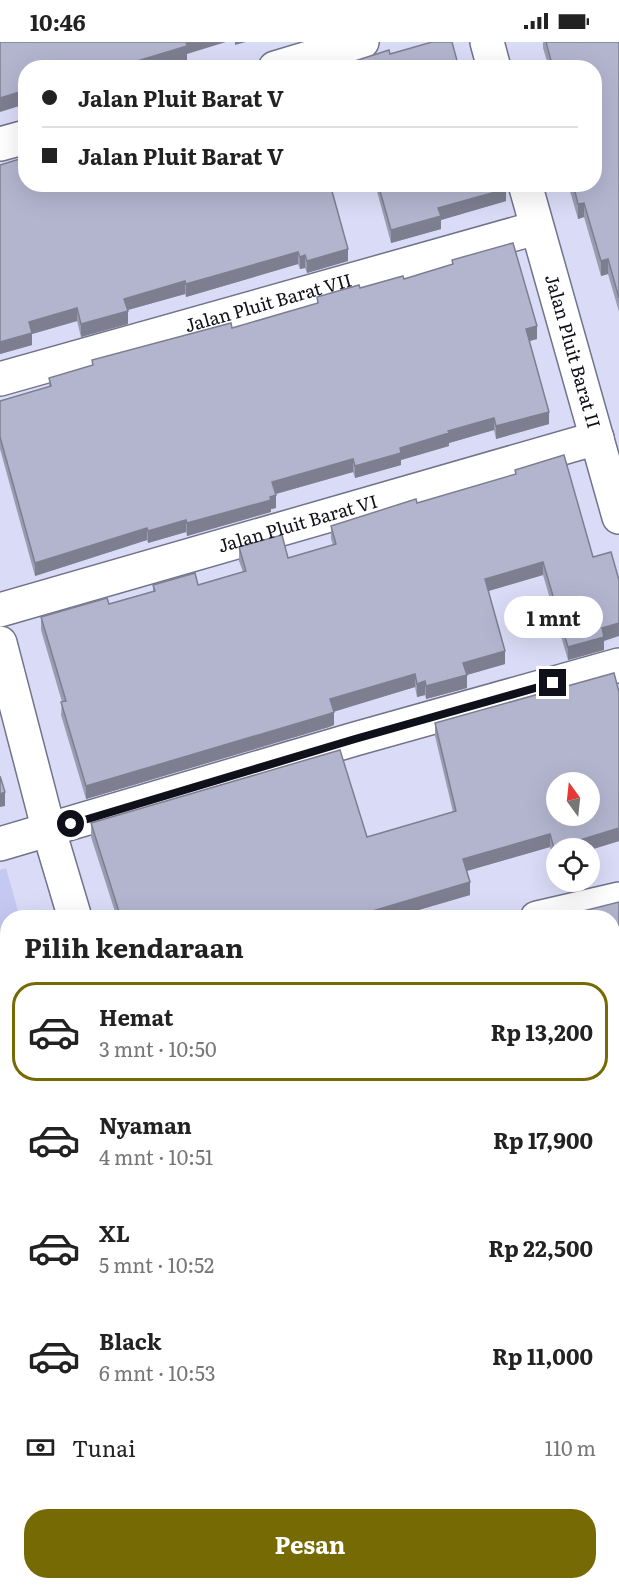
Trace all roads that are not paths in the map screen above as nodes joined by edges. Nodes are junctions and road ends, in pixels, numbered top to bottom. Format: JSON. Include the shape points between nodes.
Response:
{"nodes":[{"id":1,"x":362,"y":42,"type":"edge"},
{"id":2,"x":487,"y":42,"type":"edge"},
{"id":3,"x":302,"y":60,"type":"edge"},
{"id":4,"x":492,"y":60,"type":"edge"},
{"id":5,"x":18,"y":139,"type":"edge"},
{"id":6,"x":0,"y":144,"type":"edge"},
{"id":7,"x":527,"y":192,"type":"edge"},
{"id":8,"x":536,"y":228,"type":"junction"},
{"id":9,"x":0,"y":379,"type":"edge"},
{"id":10,"x":597,"y":438,"type":"junction"},
{"id":11,"x":619,"y":518,"type":"edge"},
{"id":12,"x":0,"y":610,"type":"edge"},
{"id":13,"x":0,"y":643,"type":"edge"},
{"id":14,"x":619,"y":665,"type":"edge"},
{"id":15,"x":49,"y":831,"type":"junction"},
{"id":16,"x":0,"y":844,"type":"edge"},
{"id":17,"x":619,"y":899,"type":"edge"},
{"id":18,"x":73,"y":910,"type":"edge"},
{"id":19,"x":572,"y":910,"type":"edge"}],
"edges":[{"from":1,"to":3,"type":"street"},
{"from":2,"to":4,"type":"street"},
{"from":5,"to":6,"type":"street"},
{"from":7,"to":8,"type":"street","name":"Jalan Pluit Barat II"},
{"from":8,"to":9,"type":"street","name":"Jalan Pluit Barat VII"},
{"from":8,"to":10,"type":"street","name":"Jalan Pluit Barat II"},
{"from":10,"to":11,"type":"street","name":"Jalan Pluit Barat II"},
{"from":10,"to":12,"type":"street","name":"Jalan Pluit Barat VI"},
{"from":13,"to":15,"type":"street"},
{"from":14,"to":15,"type":"street"},
{"from":15,"to":16,"type":"street"},
{"from":15,"to":18,"type":"street"},
{"from":17,"to":19,"type":"street"}]}
